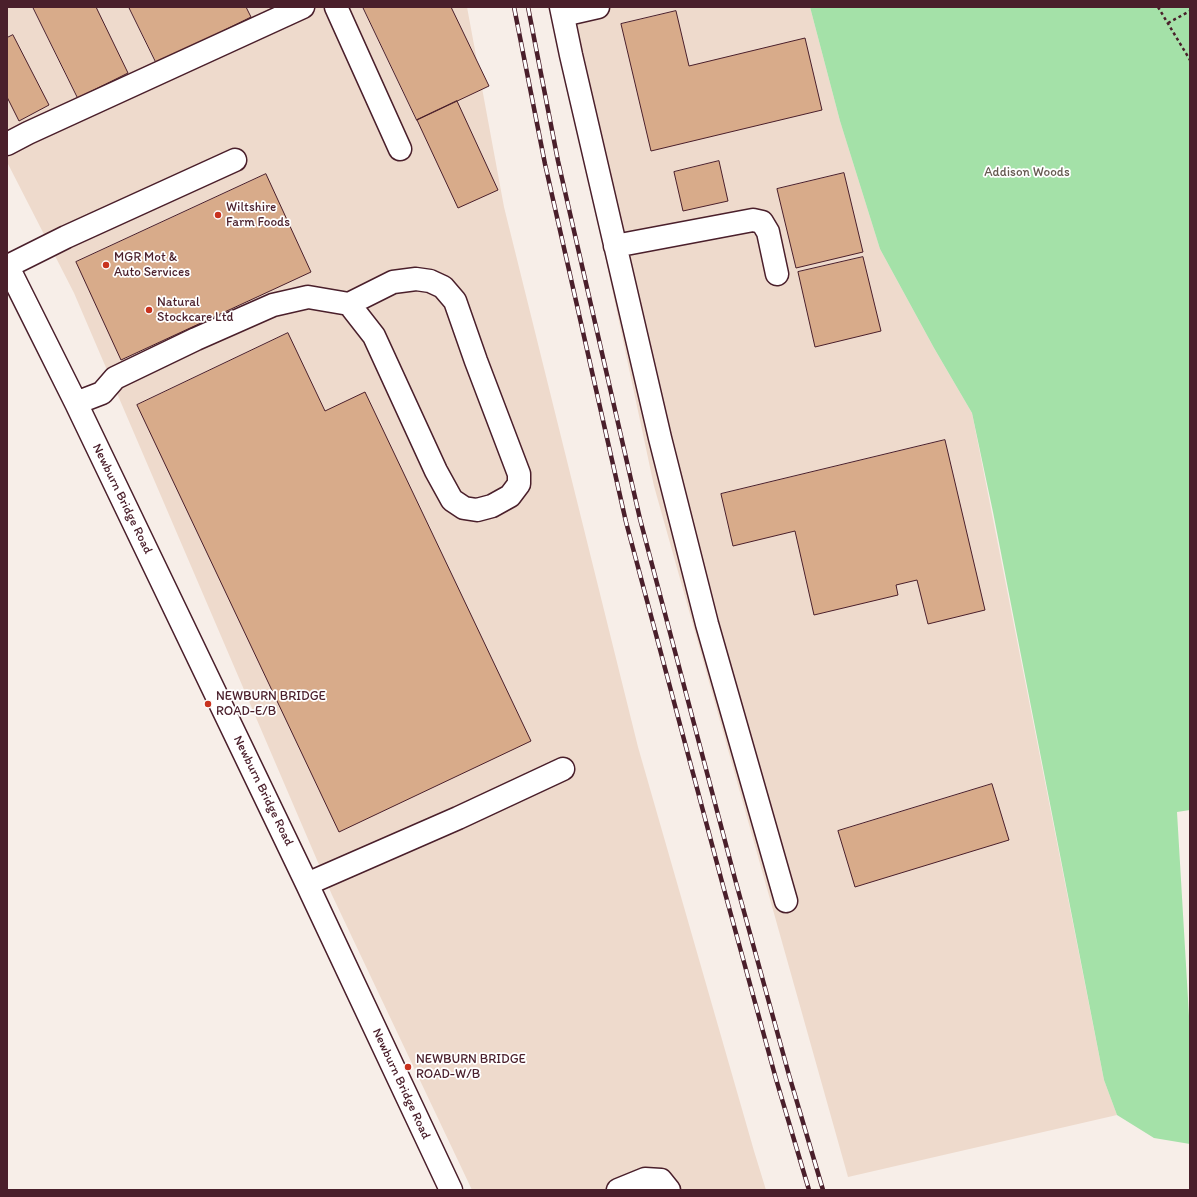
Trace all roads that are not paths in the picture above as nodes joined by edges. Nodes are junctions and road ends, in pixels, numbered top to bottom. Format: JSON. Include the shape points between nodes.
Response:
{"nodes":[{"id":1,"x":303,"y":7,"type":"edge"},
{"id":2,"x":336,"y":7,"type":"edge"},
{"id":3,"x":598,"y":7,"type":"edge"},
{"id":4,"x":562,"y":11,"type":"edge"},
{"id":5,"x":7,"y":144,"type":"edge"},
{"id":6,"x":400,"y":149,"type":"dead end"},
{"id":7,"x":234,"y":160,"type":"dead end"},
{"id":8,"x":615,"y":246,"type":"junction"},
{"id":9,"x":7,"y":266,"type":"edge"},
{"id":10,"x":777,"y":274,"type":"dead end"},
{"id":11,"x":349,"y":304,"type":"junction"},
{"id":12,"x":76,"y":403,"type":"junction"},
{"id":13,"x":563,"y":769,"type":"dead end"},
{"id":14,"x":307,"y":884,"type":"junction"},
{"id":15,"x":786,"y":901,"type":"dead end"},
{"id":16,"x":451,"y":1190,"type":"edge"},
{"id":17,"x":618,"y":1190,"type":"edge"},
{"id":18,"x":669,"y":1190,"type":"edge"}],
"edges":[{"from":1,"to":5,"type":"street"},
{"from":2,"to":6,"type":"street"},
{"from":3,"to":4,"type":"street"},
{"from":4,"to":8,"type":"street"},
{"from":7,"to":9,"type":"street"},
{"from":8,"to":10,"type":"street","via":[[753,220],[762,222],[768,232]]},
{"from":8,"to":15,"type":"street","via":[[706,624]]},
{"from":9,"to":12,"type":"street","name":"Newburn Bridge Road"},
{"from":11,"to":11,"type":"street","via":[[374,336],[452,500],[464,508],[477,510],[492,506],[510,496],[519,484],[519,474],[455,301],[443,287],[430,281],[416,279],[393,282]]},
{"from":11,"to":12,"type":"street","via":[[308,297],[273,306],[196,339],[116,378],[102,393]]},
{"from":12,"to":14,"type":"street","name":"Newburn Bridge Road"},
{"from":13,"to":14,"type":"street"},
{"from":14,"to":16,"type":"street","name":"Newburn Bridge Road"},
{"from":17,"to":18,"type":"street","via":[[645,1179],[661,1180]]}]}
